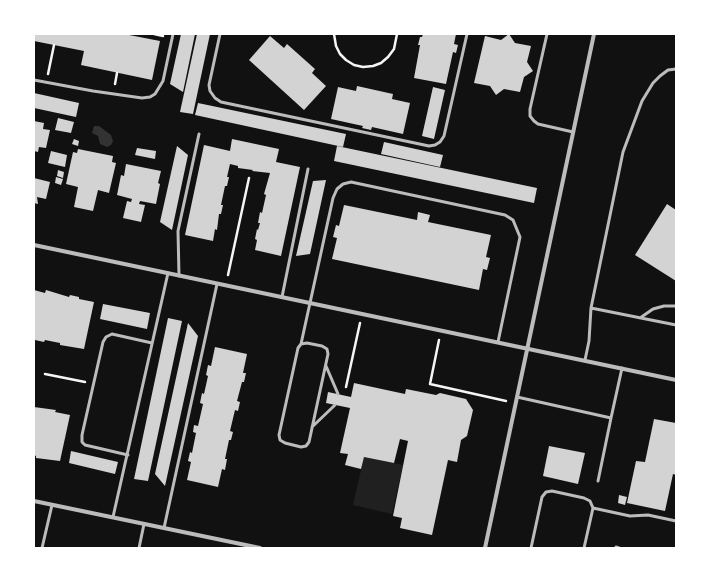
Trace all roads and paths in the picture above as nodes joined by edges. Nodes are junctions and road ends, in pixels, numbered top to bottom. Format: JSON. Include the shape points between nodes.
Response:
{"nodes":[{"id":1,"x":173,"y":34,"type":"edge"},
{"id":2,"x":220,"y":34,"type":"edge"},
{"id":3,"x":334,"y":34,"type":"edge"},
{"id":4,"x":397,"y":34,"type":"edge"},
{"id":5,"x":467,"y":34,"type":"edge"},
{"id":6,"x":547,"y":34,"type":"edge"},
{"id":7,"x":594,"y":34,"type":"edge"},
{"id":8,"x":54,"y":45,"type":"dead end"},
{"id":9,"x":676,"y":69,"type":"edge"},
{"id":10,"x":34,"y":80,"type":"edge"},
{"id":11,"x":47,"y":82,"type":"junction"},
{"id":12,"x":573,"y":132,"type":"junction"},
{"id":13,"x":198,"y":134,"type":"dead end"},
{"id":14,"x":308,"y":169,"type":"dead end"},
{"id":15,"x":248,"y":178,"type":"dead end"},
{"id":16,"x":34,"y":245,"type":"edge"},
{"id":17,"x":168,"y":273,"type":"junction"},
{"id":18,"x":178,"y":276,"type":"junction"},
{"id":19,"x":217,"y":284,"type":"junction"},
{"id":20,"x":225,"y":286,"type":"junction"},
{"id":21,"x":282,"y":297,"type":"junction"},
{"id":22,"x":310,"y":302,"type":"junction"},
{"id":23,"x":676,"y":306,"type":"edge"},
{"id":24,"x":591,"y":308,"type":"junction"},
{"id":25,"x":362,"y":314,"type":"junction"},
{"id":26,"x":640,"y":318,"type":"junction"},
{"id":27,"x":676,"y":325,"type":"edge"},
{"id":28,"x":441,"y":330,"type":"junction"},
{"id":29,"x":498,"y":342,"type":"junction"},
{"id":30,"x":152,"y":343,"type":"junction"},
{"id":31,"x":302,"y":344,"type":"junction"},
{"id":32,"x":527,"y":348,"type":"junction"},
{"id":33,"x":585,"y":360,"type":"junction"},
{"id":34,"x":325,"y":366,"type":"junction"},
{"id":35,"x":622,"y":368,"type":"junction"},
{"id":36,"x":45,"y":374,"type":"dead end"},
{"id":37,"x":676,"y":380,"type":"edge"},
{"id":38,"x":94,"y":384,"type":"junction"},
{"id":39,"x":346,"y":388,"type":"dead end"},
{"id":40,"x":338,"y":394,"type":"dead end"},
{"id":41,"x":517,"y":397,"type":"junction"},
{"id":42,"x":516,"y":404,"type":"junction"},
{"id":43,"x":335,"y":405,"type":"dead end"},
{"id":44,"x":611,"y":418,"type":"junction"},
{"id":45,"x":312,"y":427,"type":"junction"},
{"id":46,"x":128,"y":455,"type":"junction"},
{"id":47,"x":598,"y":481,"type":"dead end"},
{"id":48,"x":34,"y":501,"type":"edge"},
{"id":49,"x":52,"y":505,"type":"junction"},
{"id":50,"x":593,"y":508,"type":"junction"},
{"id":51,"x":113,"y":517,"type":"junction"},
{"id":52,"x":676,"y":521,"type":"edge"},
{"id":53,"x":144,"y":524,"type":"junction"},
{"id":54,"x":164,"y":528,"type":"junction"},
{"id":55,"x":244,"y":546,"type":"edge"},
{"id":56,"x":42,"y":548,"type":"edge"},
{"id":57,"x":139,"y":548,"type":"edge"},
{"id":58,"x":260,"y":548,"type":"edge"},
{"id":59,"x":485,"y":548,"type":"edge"},
{"id":60,"x":531,"y":548,"type":"edge"},
{"id":61,"x":584,"y":548,"type":"edge"}],
"edges":[{"from":1,"to":11,"type":"lane","via":[[163,81],[156,94],[150,97],[92,91]]},
{"from":2,"to":5,"type":"lane","via":[[209,85],[210,92],[221,102],[428,146],[440,142],[444,136]]},
{"from":3,"to":4,"type":"path","via":[[340,54],[346,60],[363,67],[381,63],[388,57],[394,49]]},
{"from":6,"to":12,"type":"lane","via":[[530,116],[538,124]]},
{"from":7,"to":12,"type":"street"},
{"from":8,"to":11,"type":"path"},
{"from":9,"to":24,"type":"lane","via":[[668,70],[653,83],[642,101],[623,152]]},
{"from":10,"to":11,"type":"lane"},
{"from":12,"to":32,"type":"street"},
{"from":13,"to":18,"type":"lane","via":[[178,231]]},
{"from":14,"to":21,"type":"lane"},
{"from":15,"to":20,"type":"path"},
{"from":16,"to":17,"type":"street"},
{"from":17,"to":18,"type":"street"},
{"from":17,"to":30,"type":"lane"},
{"from":18,"to":19,"type":"street"},
{"from":19,"to":20,"type":"street"},
{"from":19,"to":54,"type":"lane"},
{"from":20,"to":21,"type":"street"},
{"from":21,"to":22,"type":"street"},
{"from":22,"to":25,"type":"street"},
{"from":22,"to":29,"type":"lane","via":[[333,198],[337,189],[351,182],[505,215],[513,220],[520,237]]},
{"from":22,"to":31,"type":"lane"},
{"from":23,"to":26,"type":"lane","via":[[653,309]]},
{"from":24,"to":26,"type":"lane"},
{"from":24,"to":33,"type":"lane"},
{"from":25,"to":28,"type":"street"},
{"from":25,"to":39,"type":"path"},
{"from":26,"to":27,"type":"lane"},
{"from":28,"to":29,"type":"street"},
{"from":28,"to":42,"type":"path","via":[[430,384]]},
{"from":29,"to":32,"type":"street"},
{"from":30,"to":38,"type":"lane","via":[[112,334],[106,337]]},
{"from":30,"to":46,"type":"lane"},
{"from":31,"to":34,"type":"lane","via":[[307,342],[327,349]]},
{"from":31,"to":45,"type":"lane","via":[[298,348],[280,440],[301,447],[306,446]]},
{"from":32,"to":33,"type":"street"},
{"from":32,"to":41,"type":"street"},
{"from":33,"to":35,"type":"street"},
{"from":34,"to":40,"type":"lane"},
{"from":34,"to":45,"type":"lane"},
{"from":35,"to":37,"type":"street"},
{"from":35,"to":44,"type":"lane"},
{"from":36,"to":38,"type":"path"},
{"from":38,"to":46,"type":"lane","via":[[82,442],[85,445]]},
{"from":41,"to":42,"type":"street"},
{"from":41,"to":44,"type":"lane"},
{"from":42,"to":59,"type":"street"},
{"from":43,"to":45,"type":"lane"},
{"from":44,"to":47,"type":"lane"},
{"from":46,"to":51,"type":"lane"},
{"from":48,"to":49,"type":"street"},
{"from":49,"to":51,"type":"street"},
{"from":49,"to":56,"type":"lane"},
{"from":50,"to":52,"type":"lane","via":[[630,516]]},
{"from":50,"to":60,"type":"lane","via":[[590,501],[584,498],[546,492],[542,497]]},
{"from":50,"to":61,"type":"lane"},
{"from":51,"to":53,"type":"street"},
{"from":53,"to":54,"type":"street"},
{"from":53,"to":57,"type":"lane"},
{"from":54,"to":55,"type":"street"},
{"from":55,"to":58,"type":"street"}]}
